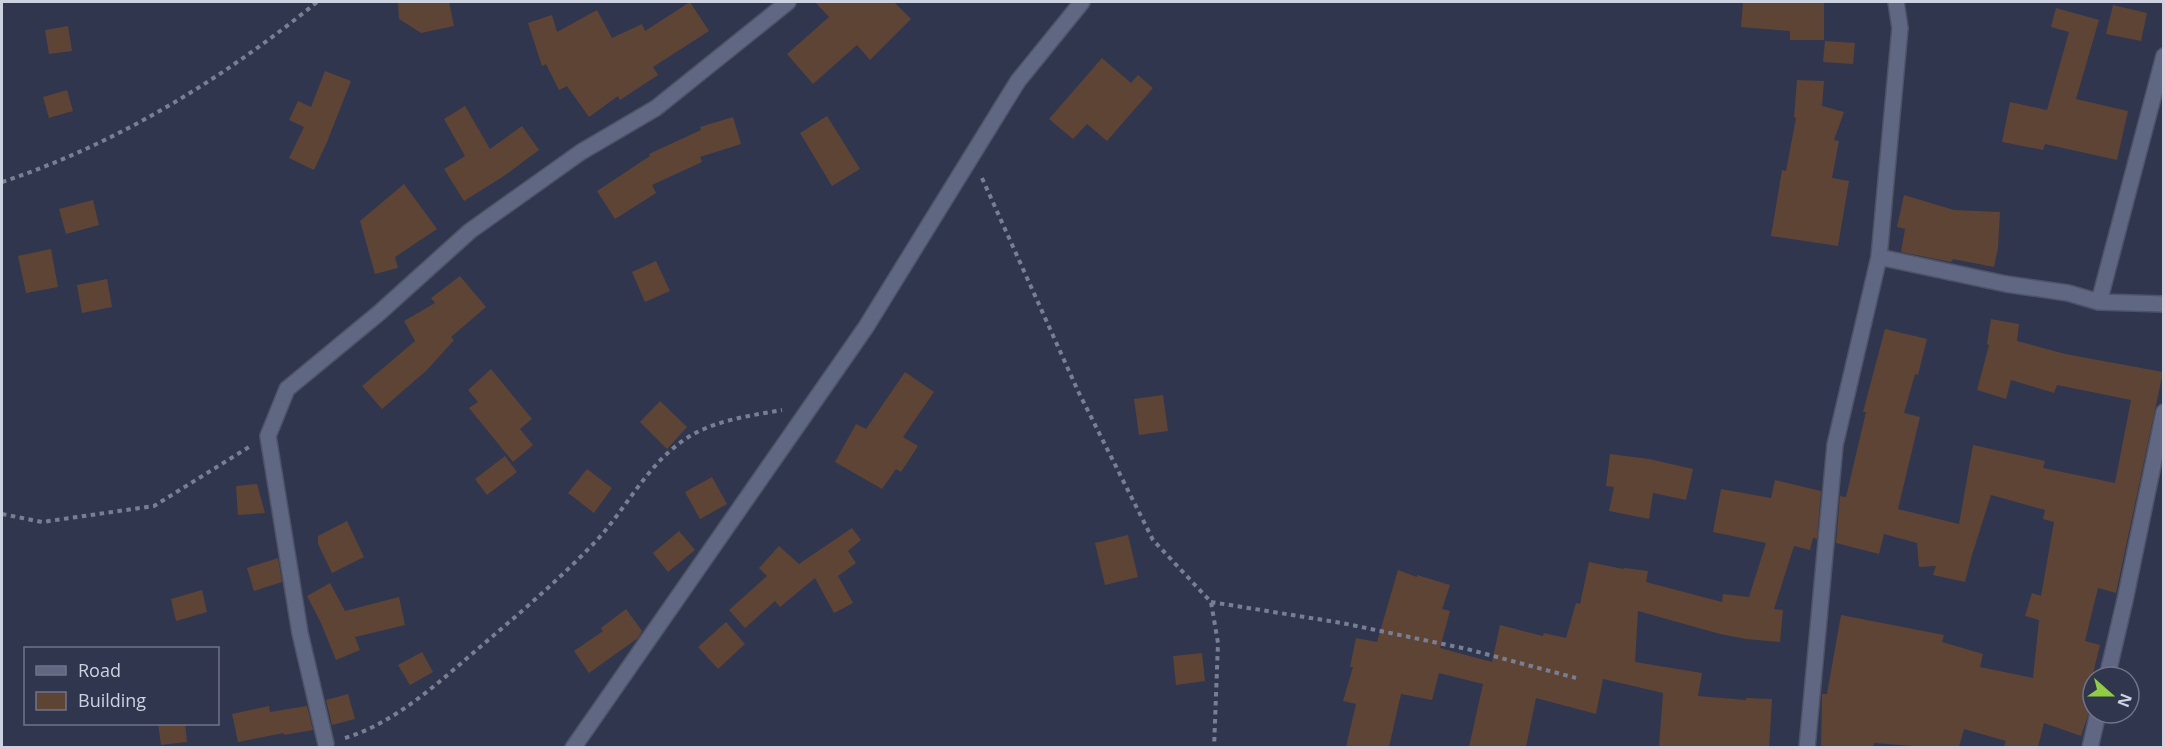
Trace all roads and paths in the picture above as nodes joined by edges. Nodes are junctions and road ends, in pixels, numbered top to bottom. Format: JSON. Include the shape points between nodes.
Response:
{"nodes":[{"id":1,"x":317,"y":2,"type":"edge"},
{"id":2,"x":788,"y":2,"type":"edge"},
{"id":3,"x":1896,"y":2,"type":"edge"},
{"id":4,"x":1077,"y":3,"type":"edge"},
{"id":5,"x":2163,"y":56,"type":"edge"},
{"id":6,"x":972,"y":156,"type":"junction"},
{"id":7,"x":2,"y":182,"type":"edge"},
{"id":8,"x":1879,"y":257,"type":"junction"},
{"id":9,"x":2099,"y":302,"type":"junction"},
{"id":10,"x":2163,"y":304,"type":"edge"},
{"id":11,"x":812,"y":404,"type":"junction"},
{"id":12,"x":2163,"y":411,"type":"edge"},
{"id":13,"x":268,"y":436,"type":"junction"},
{"id":14,"x":2,"y":514,"type":"edge"},
{"id":15,"x":1211,"y":602,"type":"junction"},
{"id":16,"x":2110,"y":665,"type":"edge"},
{"id":17,"x":1576,"y":678,"type":"dead end"},
{"id":18,"x":2095,"y":725,"type":"edge"},
{"id":19,"x":326,"y":744,"type":"joint"},
{"id":20,"x":573,"y":747,"type":"edge"},
{"id":21,"x":1214,"y":747,"type":"edge"},
{"id":22,"x":1808,"y":747,"type":"edge"},
{"id":23,"x":2090,"y":747,"type":"edge"}],
"edges":[{"from":1,"to":7,"type":"path","via":[[185,96],[89,148]]},
{"from":2,"to":13,"type":"street","via":[[656,108],[581,152],[471,231],[287,390]]},
{"from":3,"to":8,"type":"street","via":[[1900,28]]},
{"from":4,"to":6,"type":"street","via":[[1018,81]]},
{"from":5,"to":9,"type":"street"},
{"from":6,"to":11,"type":"street","via":[[866,327]]},
{"from":6,"to":15,"type":"path","via":[[1078,391],[1153,540]]},
{"from":8,"to":9,"type":"street"},
{"from":8,"to":22,"type":"street","via":[[1835,445]]},
{"from":9,"to":10,"type":"street"},
{"from":11,"to":19,"type":"path","via":[[719,422],[687,438],[657,462],[598,539],[439,682],[365,732]]},
{"from":11,"to":20,"type":"street"},
{"from":12,"to":16,"type":"street"},
{"from":13,"to":14,"type":"path","via":[[154,506],[42,522]]},
{"from":13,"to":19,"type":"street","via":[[300,633]]},
{"from":15,"to":17,"type":"path","via":[[1342,622]]},
{"from":15,"to":21,"type":"path","via":[[1218,643]]},
{"from":18,"to":23,"type":"street"}]}
